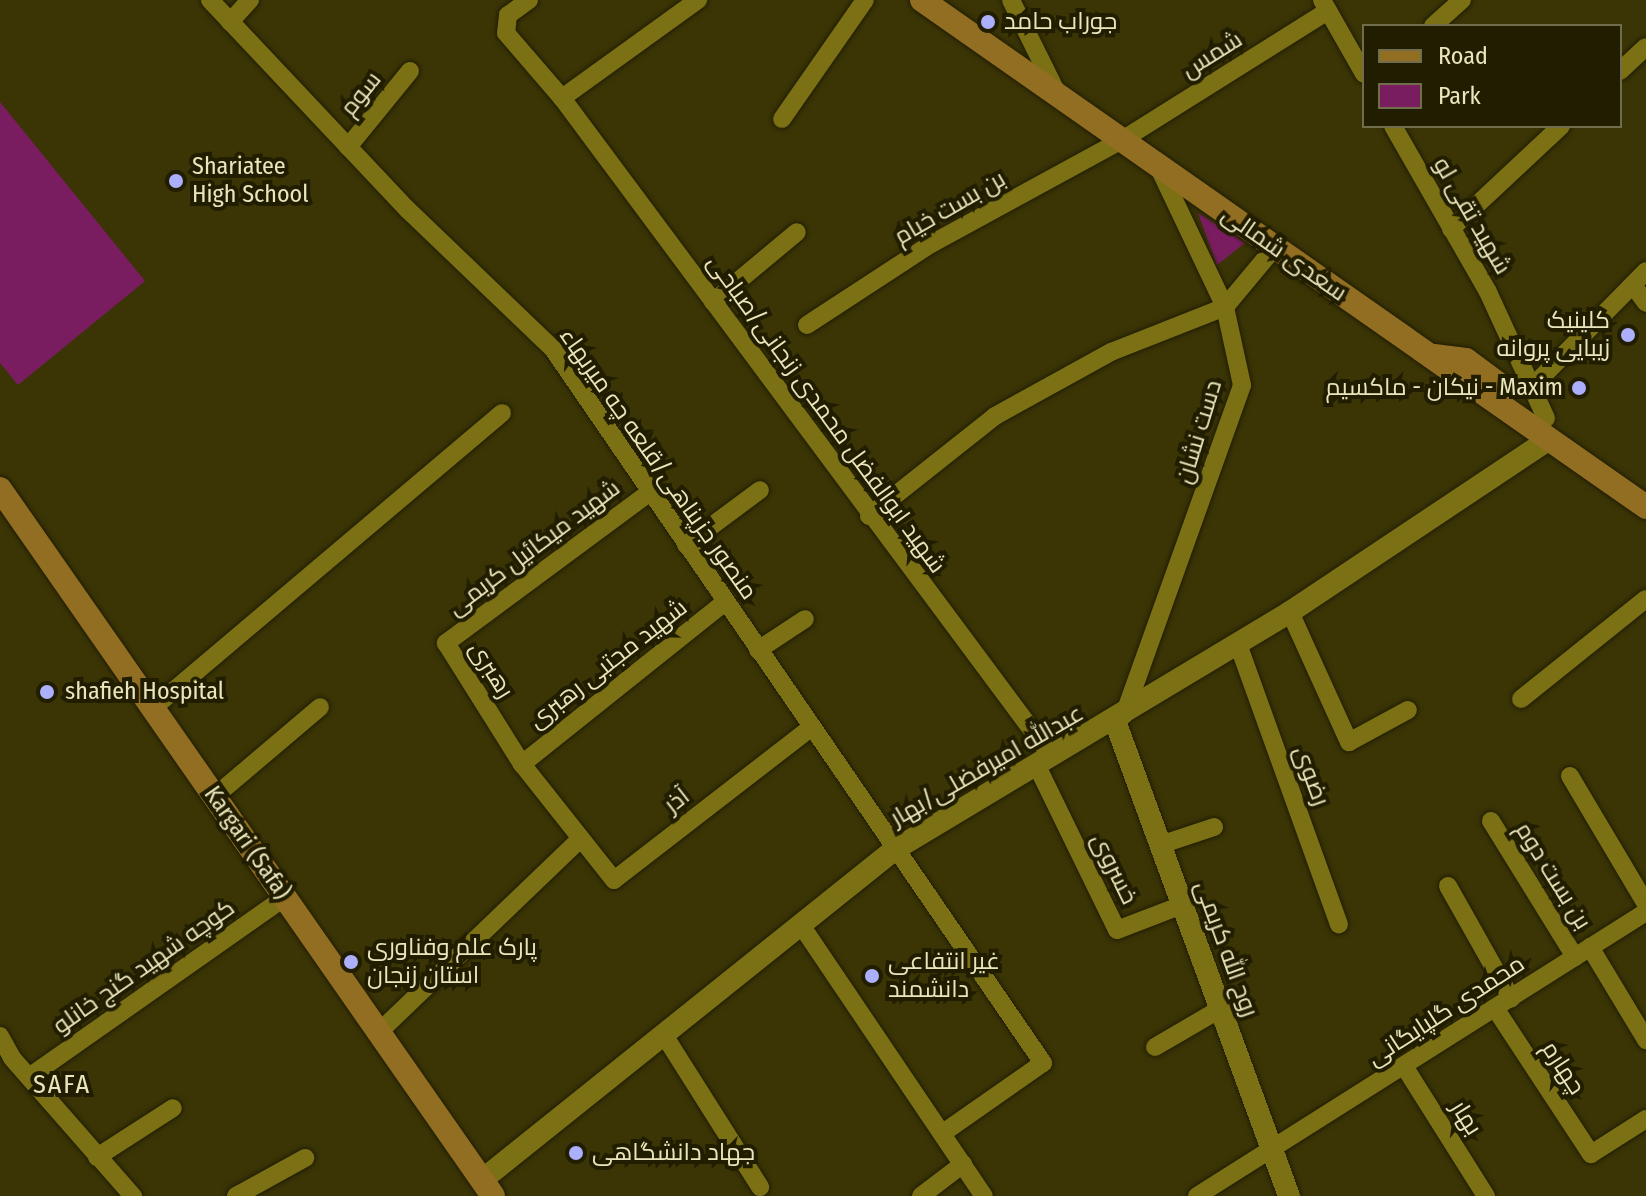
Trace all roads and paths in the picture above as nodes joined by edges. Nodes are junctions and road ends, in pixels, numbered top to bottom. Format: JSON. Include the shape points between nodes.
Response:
{"nodes":[{"id":1,"x":210,"y":0,"type":"edge"},
{"id":2,"x":250,"y":0,"type":"edge"},
{"id":3,"x":529,"y":0,"type":"edge"},
{"id":4,"x":698,"y":0,"type":"edge"},
{"id":5,"x":865,"y":0,"type":"edge"},
{"id":6,"x":922,"y":0,"type":"edge"},
{"id":7,"x":1011,"y":0,"type":"edge"},
{"id":8,"x":1462,"y":0,"type":"edge"},
{"id":9,"x":1325,"y":6,"type":"edge"},
{"id":10,"x":230,"y":22,"type":"junction"},
{"id":11,"x":1435,"y":24,"type":"edge"},
{"id":12,"x":1646,"y":47,"type":"edge"},
{"id":13,"x":1622,"y":69,"type":"edge"},
{"id":14,"x":410,"y":71,"type":"dead end"},
{"id":15,"x":1362,"y":71,"type":"edge"},
{"id":16,"x":1058,"y":95,"type":"junction"},
{"id":17,"x":562,"y":98,"type":"junction"},
{"id":18,"x":782,"y":119,"type":"dead end"},
{"id":19,"x":1394,"y":128,"type":"edge"},
{"id":20,"x":1559,"y":128,"type":"edge"},
{"id":21,"x":1122,"y":140,"type":"junction"},
{"id":22,"x":348,"y":147,"type":"junction"},
{"id":23,"x":1158,"y":166,"type":"junction"},
{"id":24,"x":1451,"y":229,"type":"junction"},
{"id":25,"x":797,"y":232,"type":"dead end"},
{"id":26,"x":1275,"y":247,"type":"junction"},
{"id":27,"x":1639,"y":278,"type":"edge"},
{"id":28,"x":713,"y":302,"type":"junction"},
{"id":29,"x":1646,"y":303,"type":"edge"},
{"id":30,"x":1225,"y":307,"type":"junction"},
{"id":31,"x":807,"y":325,"type":"dead end"},
{"id":32,"x":1534,"y":385,"type":"junction"},
{"id":33,"x":502,"y":413,"type":"dead end"},
{"id":34,"x":1548,"y":429,"type":"junction"},
{"id":35,"x":0,"y":489,"type":"edge"},
{"id":36,"x":760,"y":490,"type":"dead end"},
{"id":37,"x":650,"y":492,"type":"junction"},
{"id":38,"x":1646,"y":507,"type":"edge"},
{"id":39,"x":869,"y":516,"type":"junction"},
{"id":40,"x":686,"y":545,"type":"junction"},
{"id":41,"x":1646,"y":599,"type":"edge"},
{"id":42,"x":725,"y":602,"type":"junction"},
{"id":43,"x":1290,"y":612,"type":"junction"},
{"id":44,"x":805,"y":619,"type":"dead end"},
{"id":45,"x":446,"y":643,"type":"joint"},
{"id":46,"x":1238,"y":644,"type":"junction"},
{"id":47,"x":758,"y":650,"type":"junction"},
{"id":48,"x":1521,"y":699,"type":"dead end"},
{"id":49,"x":320,"y":707,"type":"dead end"},
{"id":50,"x":153,"y":708,"type":"junction"},
{"id":51,"x":1408,"y":710,"type":"dead end"},
{"id":52,"x":1119,"y":718,"type":"junction"},
{"id":53,"x":811,"y":728,"type":"junction"},
{"id":54,"x":1044,"y":762,"type":"junction"},
{"id":55,"x":522,"y":764,"type":"junction"},
{"id":56,"x":1570,"y":776,"type":"dead end"},
{"id":57,"x":214,"y":797,"type":"junction"},
{"id":58,"x":1491,"y":821,"type":"dead end"},
{"id":59,"x":1214,"y":827,"type":"dead end"},
{"id":60,"x":579,"y":840,"type":"junction"},
{"id":61,"x":1160,"y":845,"type":"junction"},
{"id":62,"x":894,"y":850,"type":"junction"},
{"id":63,"x":1448,"y":886,"type":"dead end"},
{"id":64,"x":285,"y":897,"type":"junction"},
{"id":65,"x":1646,"y":904,"type":"edge"},
{"id":66,"x":1182,"y":905,"type":"junction"},
{"id":67,"x":1646,"y":912,"type":"edge"},
{"id":68,"x":1339,"y":924,"type":"dead end"},
{"id":69,"x":801,"y":925,"type":"junction"},
{"id":70,"x":1582,"y":952,"type":"junction"},
{"id":71,"x":1503,"y":1003,"type":"junction"},
{"id":72,"x":1220,"y":1009,"type":"junction"},
{"id":73,"x":379,"y":1032,"type":"junction"},
{"id":74,"x":664,"y":1035,"type":"junction"},
{"id":75,"x":0,"y":1036,"type":"edge"},
{"id":76,"x":1646,"y":1040,"type":"edge"},
{"id":77,"x":1155,"y":1047,"type":"dead end"},
{"id":78,"x":6,"y":1062,"type":"edge"},
{"id":79,"x":1404,"y":1066,"type":"junction"},
{"id":80,"x":32,"y":1075,"type":"junction"},
{"id":81,"x":173,"y":1108,"type":"dead end"},
{"id":82,"x":1646,"y":1119,"type":"edge"},
{"id":83,"x":943,"y":1133,"type":"junction"},
{"id":84,"x":1272,"y":1151,"type":"junction"},
{"id":85,"x":97,"y":1157,"type":"junction"},
{"id":86,"x":305,"y":1158,"type":"dead end"},
{"id":87,"x":963,"y":1164,"type":"junction"},
{"id":88,"x":760,"y":1187,"type":"dead end"},
{"id":89,"x":488,"y":1188,"type":"edge"},
{"id":90,"x":133,"y":1196,"type":"edge"},
{"id":91,"x":236,"y":1196,"type":"edge"},
{"id":92,"x":921,"y":1196,"type":"edge"},
{"id":93,"x":984,"y":1196,"type":"edge"},
{"id":94,"x":1197,"y":1196,"type":"edge"},
{"id":95,"x":1289,"y":1196,"type":"edge"},
{"id":96,"x":1486,"y":1196,"type":"edge"}],
"edges":[{"from":1,"to":10,"type":"street","name":"منصور جزپناهی/قلعه چه میربهاء"},
{"from":2,"to":10,"type":"street"},
{"from":3,"to":17,"type":"street","name":"شهید ابوالفضل محمدی زنجانی/صباحی","via":[[504,25]]},
{"from":4,"to":17,"type":"street"},
{"from":5,"to":18,"type":"street"},
{"from":6,"to":16,"type":"main road","name":"سعدی شمالی"},
{"from":7,"to":16,"type":"street"},
{"from":8,"to":11,"type":"street"},
{"from":9,"to":15,"type":"street"},
{"from":9,"to":21,"type":"street","name":"شمس"},
{"from":10,"to":22,"type":"street","name":"منصور جزپناهی/قلعه چه میربهاء"},
{"from":12,"to":13,"type":"street"},
{"from":14,"to":22,"type":"street","name":"سوم"},
{"from":16,"to":21,"type":"main road","name":"سعدی شمالی"},
{"from":17,"to":28,"type":"street","name":"شهید ابوالفضل محمدی زنجانی/صباحی"},
{"from":19,"to":24,"type":"street","name":"شهید تقی لو"},
{"from":20,"to":24,"type":"street"},
{"from":21,"to":23,"type":"main road","name":"سعدی شمالی"},
{"from":21,"to":31,"type":"street","name":"بن بست خیام","via":[[931,244]]},
{"from":22,"to":37,"type":"street","name":"منصور جزپناهی/قلعه چه میربهاء","via":[[553,349]]},
{"from":23,"to":26,"type":"main road","name":"سعدی شمالی"},
{"from":23,"to":30,"type":"street","name":"دست نشان"},
{"from":24,"to":32,"type":"street","name":"شهید تقی لو"},
{"from":25,"to":28,"type":"street"},
{"from":26,"to":30,"type":"street"},
{"from":26,"to":34,"type":"main road","name":"سعدی شمالی","via":[[1430,356]]},
{"from":27,"to":29,"type":"street"},
{"from":27,"to":32,"type":"street"},
{"from":28,"to":39,"type":"street","name":"شهید ابوالفضل محمدی زنجانی/صباحی"},
{"from":30,"to":39,"type":"street","via":[[1111,352],[995,416]]},
{"from":30,"to":52,"type":"street","name":"دست نشان","via":[[1242,385]]},
{"from":32,"to":34,"type":"street","name":"شهید تقی لو"},
{"from":33,"to":50,"type":"street"},
{"from":34,"to":38,"type":"main road","name":"سعدی شمالی"},
{"from":34,"to":43,"type":"street","name":"عبدالله امیرفضلی/بهار"},
{"from":35,"to":50,"type":"main road","name":"Kargari (Safa)"},
{"from":36,"to":40,"type":"street"},
{"from":37,"to":40,"type":"street","name":"منصور جزپناهی/قلعه چه میربهاء"},
{"from":37,"to":45,"type":"street","name":"شهید میکائیل کریمی"},
{"from":39,"to":54,"type":"street","name":"شهید ابوالفضل محمدی زنجانی/صباحی"},
{"from":40,"to":42,"type":"street","name":"منصور جزپناهی/قلعه چه میربهاء"},
{"from":41,"to":48,"type":"street"},
{"from":42,"to":47,"type":"street","name":"منصور جزپناهی/قلعه چه میربهاء"},
{"from":42,"to":55,"type":"street","name":"شهید مجتبی رهبری"},
{"from":43,"to":46,"type":"street","name":"عبدالله امیرفضلی/بهار"},
{"from":43,"to":51,"type":"street","via":[[1349,742]]},
{"from":44,"to":47,"type":"street"},
{"from":45,"to":55,"type":"street","name":"رهبری"},
{"from":46,"to":52,"type":"street","name":"عبدالله امیرفضلی/بهار"},
{"from":46,"to":68,"type":"street","name":"رضوی"},
{"from":47,"to":53,"type":"street","name":"منصور جزپناهی/قلعه چه میربهاء"},
{"from":49,"to":57,"type":"street"},
{"from":50,"to":57,"type":"main road","name":"Kargari (Safa)"},
{"from":52,"to":54,"type":"street","name":"عبدالله امیرفضلی/بهار"},
{"from":52,"to":61,"type":"street","name":"روح الله کریمی"},
{"from":53,"to":60,"type":"street","name":"آذر","via":[[614,880]]},
{"from":53,"to":62,"type":"street","name":"منصور جزپناهی/قلعه چه میربهاء"},
{"from":54,"to":62,"type":"street","name":"عبدالله امیرفضلی/بهار"},
{"from":54,"to":66,"type":"street","name":"خسروی","via":[[1117,930]]},
{"from":55,"to":60,"type":"street","name":"رهبری"},
{"from":56,"to":65,"type":"street"},
{"from":57,"to":64,"type":"main road","name":"Kargari (Safa)"},
{"from":58,"to":70,"type":"street","name":"بن بست دوم"},
{"from":59,"to":61,"type":"street"},
{"from":60,"to":73,"type":"street"},
{"from":61,"to":66,"type":"street","name":"روح الله کریمی"},
{"from":62,"to":69,"type":"street","name":"عبدالله امیرفضلی/بهار"},
{"from":62,"to":83,"type":"street","name":"منصور جزپناهی/قلعه چه میربهاء","via":[[1043,1063]]},
{"from":63,"to":71,"type":"street","name":"چهارم"},
{"from":64,"to":73,"type":"main road","name":"Kargari (Safa)"},
{"from":64,"to":80,"type":"street","name":"کوچه شهید گنج خانلو"},
{"from":66,"to":72,"type":"street","name":"روح الله کریمی"},
{"from":67,"to":70,"type":"street","name":"محمدی گلپایگانی"},
{"from":69,"to":74,"type":"street","name":"عبدالله امیرفضلی/بهار"},
{"from":69,"to":83,"type":"street"},
{"from":70,"to":71,"type":"street","name":"محمدی گلپایگانی"},
{"from":70,"to":76,"type":"street","name":"بن بست دوم"},
{"from":71,"to":79,"type":"street","name":"محمدی گلپایگانی"},
{"from":71,"to":82,"type":"street","name":"چهارم","via":[[1591,1154]]},
{"from":72,"to":77,"type":"street"},
{"from":72,"to":84,"type":"street","name":"روح الله کریمی"},
{"from":73,"to":89,"type":"main road","name":"Kargari (Safa)"},
{"from":74,"to":88,"type":"street"},
{"from":74,"to":89,"type":"street","name":"عبدالله امیرفضلی/بهار"},
{"from":75,"to":78,"type":"street"},
{"from":78,"to":80,"type":"street"},
{"from":79,"to":84,"type":"street","name":"محمدی گلپایگانی"},
{"from":79,"to":96,"type":"street","name":"بهار"},
{"from":80,"to":85,"type":"street"},
{"from":81,"to":85,"type":"street"},
{"from":83,"to":87,"type":"street"},
{"from":84,"to":94,"type":"street","name":"محمدی گلپایگانی"},
{"from":84,"to":95,"type":"street","name":"روح الله کریمی"},
{"from":85,"to":90,"type":"street"},
{"from":86,"to":91,"type":"street"},
{"from":87,"to":92,"type":"street"},
{"from":87,"to":93,"type":"street"}]}
